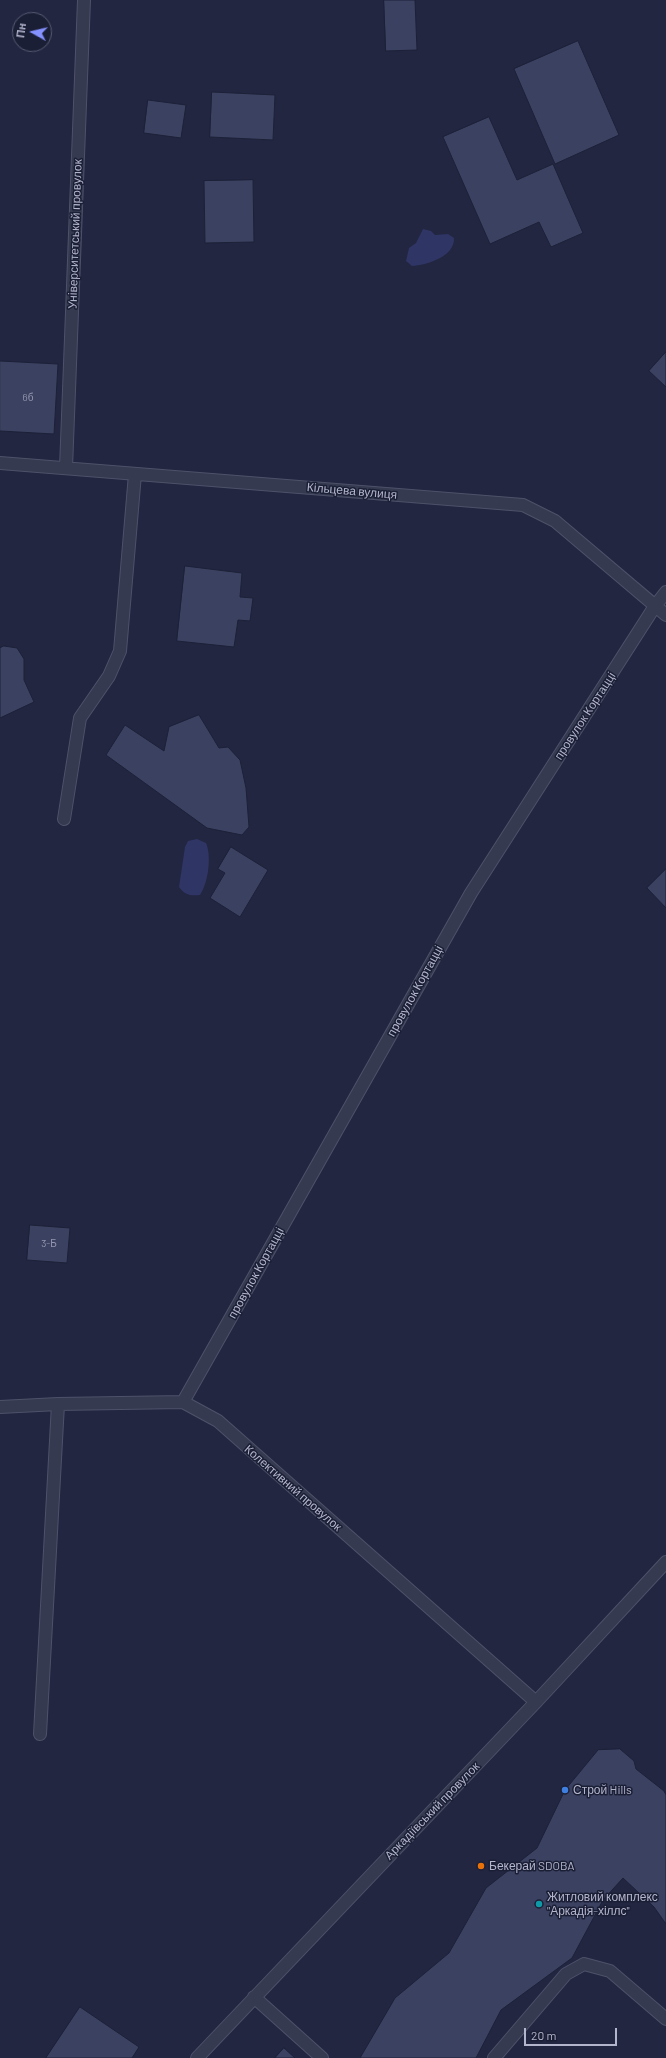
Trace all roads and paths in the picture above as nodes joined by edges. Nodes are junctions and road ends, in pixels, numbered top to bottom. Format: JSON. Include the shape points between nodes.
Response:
{"nodes":[{"id":1,"x":84,"y":0,"type":"edge"},
{"id":2,"x":0,"y":463,"type":"edge"},
{"id":3,"x":66,"y":468,"type":"junction"},
{"id":4,"x":135,"y":474,"type":"junction"},
{"id":5,"x":666,"y":592,"type":"edge"},
{"id":6,"x":655,"y":606,"type":"junction"},
{"id":7,"x":666,"y":616,"type":"edge"},
{"id":8,"x":64,"y":819,"type":"dead end"},
{"id":9,"x":183,"y":1402,"type":"junction"},
{"id":10,"x":58,"y":1404,"type":"junction"},
{"id":11,"x":0,"y":1407,"type":"edge"},
{"id":12,"x":666,"y":1562,"type":"edge"},
{"id":13,"x":536,"y":1702,"type":"junction"},
{"id":14,"x":40,"y":1734,"type":"dead end"},
{"id":15,"x":254,"y":1997,"type":"junction"},
{"id":16,"x":666,"y":2019,"type":"edge"},
{"id":17,"x":197,"y":2058,"type":"edge"},
{"id":18,"x":322,"y":2058,"type":"edge"},
{"id":19,"x":494,"y":2058,"type":"edge"}],
"edges":[{"from":1,"to":3,"type":"street","name":"Університетський провулок"},
{"from":2,"to":3,"type":"street","name":"Кільцева вулиця"},
{"from":3,"to":4,"type":"street","name":"Кільцева вулиця"},
{"from":4,"to":6,"type":"street","name":"Кільцева вулиця","via":[[523,505],[555,521]]},
{"from":4,"to":8,"type":"street","via":[[120,651],[109,676],[80,718]]},
{"from":5,"to":6,"type":"street","name":"провулок Кортацці"},
{"from":6,"to":7,"type":"street","name":"Кільцева вулиця"},
{"from":6,"to":9,"type":"street","name":"провулок Кортацці","via":[[471,893]]},
{"from":9,"to":10,"type":"street","name":"Колективний провулок"},
{"from":9,"to":13,"type":"street","name":"Колективний провулок","via":[[218,1421]]},
{"from":10,"to":11,"type":"street","name":"Колективний провулок"},
{"from":10,"to":14,"type":"street"},
{"from":12,"to":13,"type":"street","name":"Аркадіївський провулок"},
{"from":13,"to":15,"type":"street","name":"Аркадіївський провулок"},
{"from":15,"to":17,"type":"street","name":"Аркадіївський провулок"},
{"from":15,"to":18,"type":"street"},
{"from":16,"to":19,"type":"street","via":[[610,1971],[584,1964],[566,1974]]}]}
